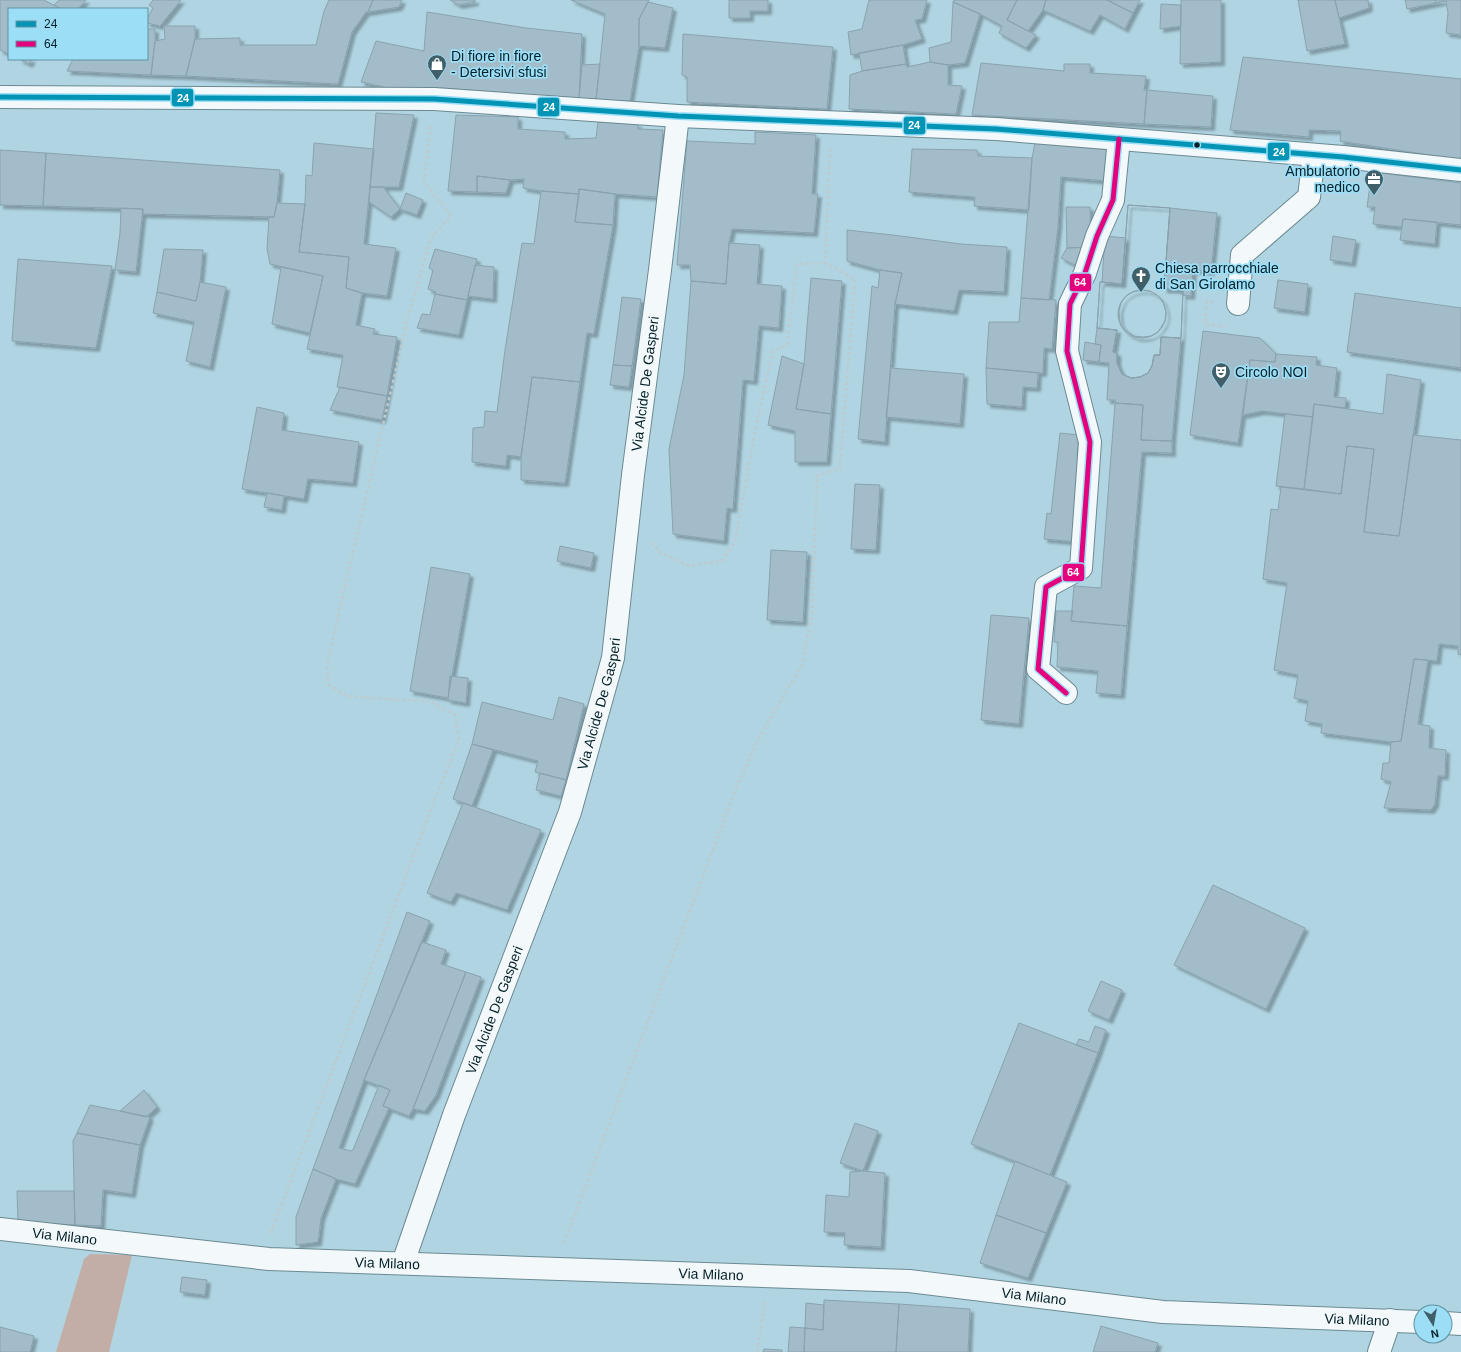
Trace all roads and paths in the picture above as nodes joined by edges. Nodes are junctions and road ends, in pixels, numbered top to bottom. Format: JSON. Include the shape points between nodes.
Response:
{"nodes":[{"id":1,"x":0,"y":97,"type":"edge"},
{"id":2,"x":434,"y":99,"type":"junction"},
{"id":3,"x":678,"y":116,"type":"junction"},
{"id":4,"x":831,"y":123,"type":"junction"},
{"id":5,"x":1119,"y":139,"type":"junction"},
{"id":6,"x":1314,"y":155,"type":"junction"},
{"id":7,"x":1461,"y":170,"type":"edge"},
{"id":8,"x":826,"y":263,"type":"junction"},
{"id":9,"x":1238,"y":304,"type":"dead end"},
{"id":10,"x":650,"y":542,"type":"dead end"},
{"id":11,"x":1066,"y":693,"type":"dead end"},
{"id":12,"x":0,"y":1229,"type":"edge"},
{"id":13,"x":262,"y":1258,"type":"junction"},
{"id":14,"x":403,"y":1263,"type":"junction"},
{"id":15,"x":554,"y":1269,"type":"junction"},
{"id":16,"x":769,"y":1276,"type":"junction"},
{"id":17,"x":1390,"y":1320,"type":"junction"},
{"id":18,"x":1413,"y":1321,"type":"edge"},
{"id":19,"x":757,"y":1352,"type":"edge"},
{"id":20,"x":1379,"y":1352,"type":"edge"}],
"edges":[{"from":1,"to":2,"type":"street"},
{"from":2,"to":3,"type":"street"},
{"from":2,"to":13,"type":"path","via":[[424,182],[451,216],[431,238],[409,315],[327,664],[328,684],[347,696],[429,701],[455,715],[460,740],[433,804]]},
{"from":3,"to":4,"type":"street"},
{"from":3,"to":14,"type":"street","name":"Via Alcide De Gasperi","via":[[613,658],[570,812],[454,1115]]},
{"from":4,"to":5,"type":"street","via":[[996,129]]},
{"from":4,"to":8,"type":"path"},
{"from":5,"to":6,"type":"street"},
{"from":5,"to":11,"type":"street","via":[[1113,200],[1097,236],[1085,273],[1070,304],[1067,351],[1090,442],[1081,568],[1046,587],[1038,669]]},
{"from":6,"to":7,"type":"street"},
{"from":6,"to":9,"type":"street","via":[[1309,197],[1242,255]]},
{"from":8,"to":10,"type":"path","via":[[797,264],[787,346],[773,351],[756,426],[735,542],[722,561],[690,566],[661,553]]},
{"from":8,"to":15,"type":"path","via":[[855,279],[840,468],[817,476],[812,614],[802,665],[758,740],[736,789]]},
{"from":12,"to":13,"type":"street","name":"Via Milano"},
{"from":13,"to":14,"type":"street","name":"Via Milano"},
{"from":14,"to":15,"type":"street","name":"Via Milano"},
{"from":15,"to":16,"type":"street","name":"Via Milano"},
{"from":16,"to":17,"type":"street","name":"Via Milano","via":[[909,1281],[1163,1312]]},
{"from":16,"to":19,"type":"path"},
{"from":17,"to":18,"type":"street","name":"Via Milano"},
{"from":17,"to":20,"type":"street"}]}
